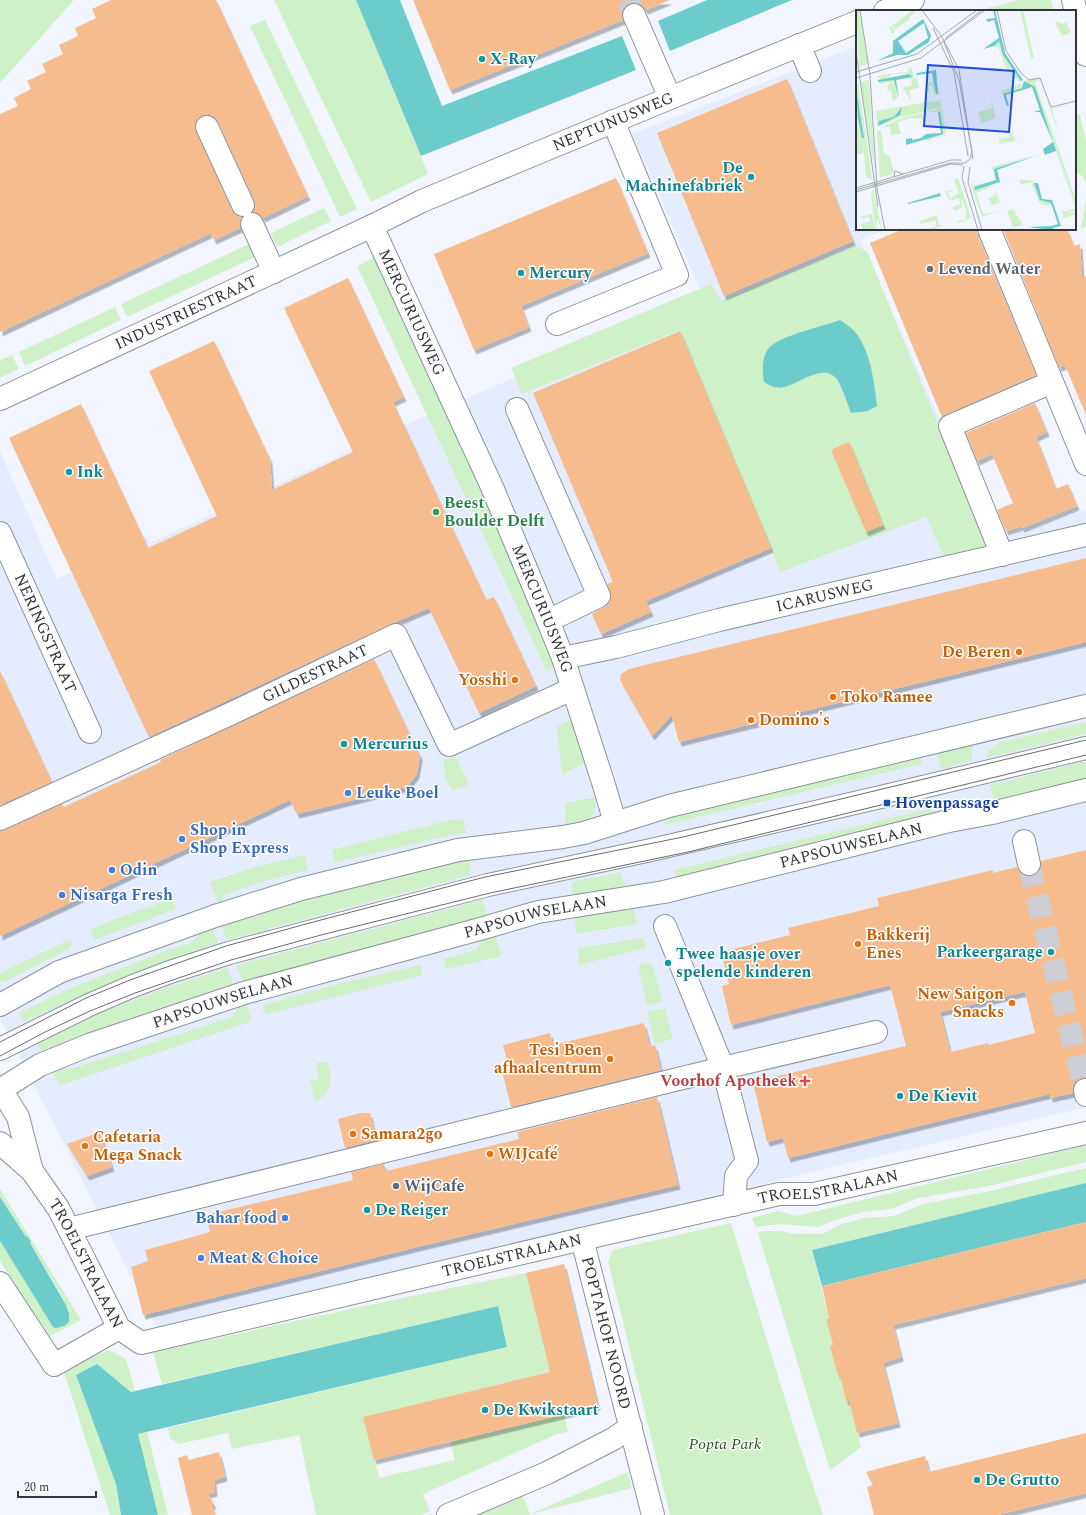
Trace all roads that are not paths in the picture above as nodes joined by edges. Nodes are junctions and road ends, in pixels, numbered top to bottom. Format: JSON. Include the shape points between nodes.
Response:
{"nodes":[{"id":1,"x":1073,"y":0,"type":"edge"},
{"id":2,"x":1075,"y":10,"type":"edge"},
{"id":3,"x":1076,"y":13,"type":"edge"},
{"id":4,"x":634,"y":15,"type":"tunnel mouth"},
{"id":5,"x":856,"y":25,"type":"edge"},
{"id":6,"x":799,"y":45,"type":"junction"},
{"id":7,"x":1086,"y":55,"type":"edge"},
{"id":8,"x":810,"y":71,"type":"dead end"},
{"id":9,"x":670,"y":98,"type":"junction"},
{"id":10,"x":613,"y":122,"type":"junction"},
{"id":11,"x":207,"y":127,"type":"dead end"},
{"id":12,"x":372,"y":226,"type":"junction"},
{"id":13,"x":989,"y":230,"type":"edge"},
{"id":14,"x":274,"y":272,"type":"junction"},
{"id":15,"x":557,"y":324,"type":"dead end"},
{"id":16,"x":1052,"y":382,"type":"junction"},
{"id":17,"x":0,"y":399,"type":"edge"},
{"id":18,"x":516,"y":409,"type":"dead end"},
{"id":19,"x":1086,"y":464,"type":"edge"},
{"id":20,"x":0,"y":534,"type":"edge"},
{"id":21,"x":1086,"y":535,"type":"edge"},
{"id":22,"x":1002,"y":555,"type":"junction"},
{"id":23,"x":548,"y":621,"type":"junction"},
{"id":24,"x":563,"y":658,"type":"junction"},
{"id":25,"x":572,"y":689,"type":"junction"},
{"id":26,"x":1086,"y":706,"type":"edge"},
{"id":27,"x":90,"y":732,"type":"dead end"},
{"id":28,"x":1086,"y":748,"type":"edge"},
{"id":29,"x":1086,"y":790,"type":"edge"},
{"id":30,"x":0,"y":819,"type":"edge"},
{"id":31,"x":615,"y":822,"type":"junction"},
{"id":32,"x":1024,"y":841,"type":"dead end"},
{"id":33,"x":1029,"y":864,"type":"tunnel mouth"},
{"id":34,"x":665,"y":926,"type":"dead end"},
{"id":35,"x":0,"y":1005,"type":"edge"},
{"id":36,"x":876,"y":1032,"type":"dead end"},
{"id":37,"x":0,"y":1048,"type":"edge"},
{"id":38,"x":723,"y":1068,"type":"junction"},
{"id":39,"x":0,"y":1089,"type":"edge"},
{"id":40,"x":1086,"y":1133,"type":"edge"},
{"id":41,"x":0,"y":1143,"type":"edge"},
{"id":42,"x":32,"y":1171,"type":"junction"},
{"id":43,"x":734,"y":1205,"type":"junction"},
{"id":44,"x":70,"y":1229,"type":"junction"},
{"id":45,"x":582,"y":1238,"type":"junction"},
{"id":46,"x":0,"y":1283,"type":"edge"},
{"id":47,"x":119,"y":1328,"type":"junction"},
{"id":48,"x":631,"y":1427,"type":"junction"},
{"id":49,"x":448,"y":1515,"type":"edge"},
{"id":50,"x":653,"y":1515,"type":"edge"}],
"edges":[{"from":1,"to":2,"type":"street"},
{"from":3,"to":7,"type":"street"},
{"from":4,"to":9,"type":"street"},
{"from":5,"to":6,"type":"street","name":"NEPTUNUSWEG"},
{"from":6,"to":8,"type":"street"},
{"from":6,"to":9,"type":"street","name":"NEPTUNUSWEG"},
{"from":9,"to":10,"type":"street","name":"NEPTUNUSWEG"},
{"from":10,"to":12,"type":"street","name":"NEPTUNUSWEG","via":[[422,201]]},
{"from":10,"to":15,"type":"street","via":[[677,275]]},
{"from":11,"to":14,"type":"street"},
{"from":12,"to":14,"type":"street","name":"INDUSTRIESTRAAT"},
{"from":12,"to":23,"type":"street","name":"MERCURIUSWEG","via":[[492,487]]},
{"from":13,"to":16,"type":"street"},
{"from":14,"to":17,"type":"street","name":"INDUSTRIESTRAAT"},
{"from":16,"to":19,"type":"street"},
{"from":16,"to":22,"type":"street","via":[[950,426]]},
{"from":18,"to":23,"type":"street","via":[[599,596]]},
{"from":20,"to":27,"type":"street","name":"NERINGSTRAAT"},
{"from":21,"to":22,"type":"street","name":"ICARUSWEG"},
{"from":22,"to":24,"type":"street","name":"ICARUSWEG"},
{"from":23,"to":24,"type":"street","name":"MERCURIUSWEG"},
{"from":24,"to":25,"type":"street","name":"MERCURIUSWEG"},
{"from":25,"to":30,"type":"street","name":"GILDESTRAAT","via":[[449,745],[396,635]]},
{"from":25,"to":31,"type":"street","name":"MERCURIUSWEG"},
{"from":26,"to":31,"type":"street","via":[[669,806]]},
{"from":28,"to":37,"type":"street","via":[[651,850],[488,885],[229,953],[133,986]]},
{"from":29,"to":39,"type":"street","name":"PAPSOUWSELAAN","via":[[949,821],[664,892],[538,912],[236,996],[40,1064]]},
{"from":31,"to":35,"type":"street","via":[[563,838],[458,850],[301,889],[215,916],[59,972]]},
{"from":32,"to":33,"type":"street"},
{"from":34,"to":38,"type":"street"},
{"from":36,"to":38,"type":"street"},
{"from":38,"to":43,"type":"street","via":[[747,1161],[736,1176]]},
{"from":38,"to":44,"type":"street"},
{"from":39,"to":42,"type":"street","name":"TROELSTRALAAN","via":[[18,1117]]},
{"from":40,"to":43,"type":"street","name":"TROELSTRALAAN","via":[[814,1194],[779,1194]]},
{"from":41,"to":42,"type":"street","name":"TROELSTRALAAN"},
{"from":42,"to":44,"type":"street","name":"TROELSTRALAAN"},
{"from":43,"to":45,"type":"street","name":"TROELSTRALAAN"},
{"from":44,"to":47,"type":"street","name":"TROELSTRALAAN"},
{"from":45,"to":47,"type":"street","name":"TROELSTRALAAN","via":[[140,1343]]},
{"from":45,"to":48,"type":"street","name":"POPTAHOF NOORD"},
{"from":46,"to":47,"type":"street","via":[[54,1365]]},
{"from":48,"to":49,"type":"street","name":"POPTAHOF NOORD","via":[[547,1473]]},
{"from":48,"to":50,"type":"street","name":"POPTAHOF NOORD"}]}
